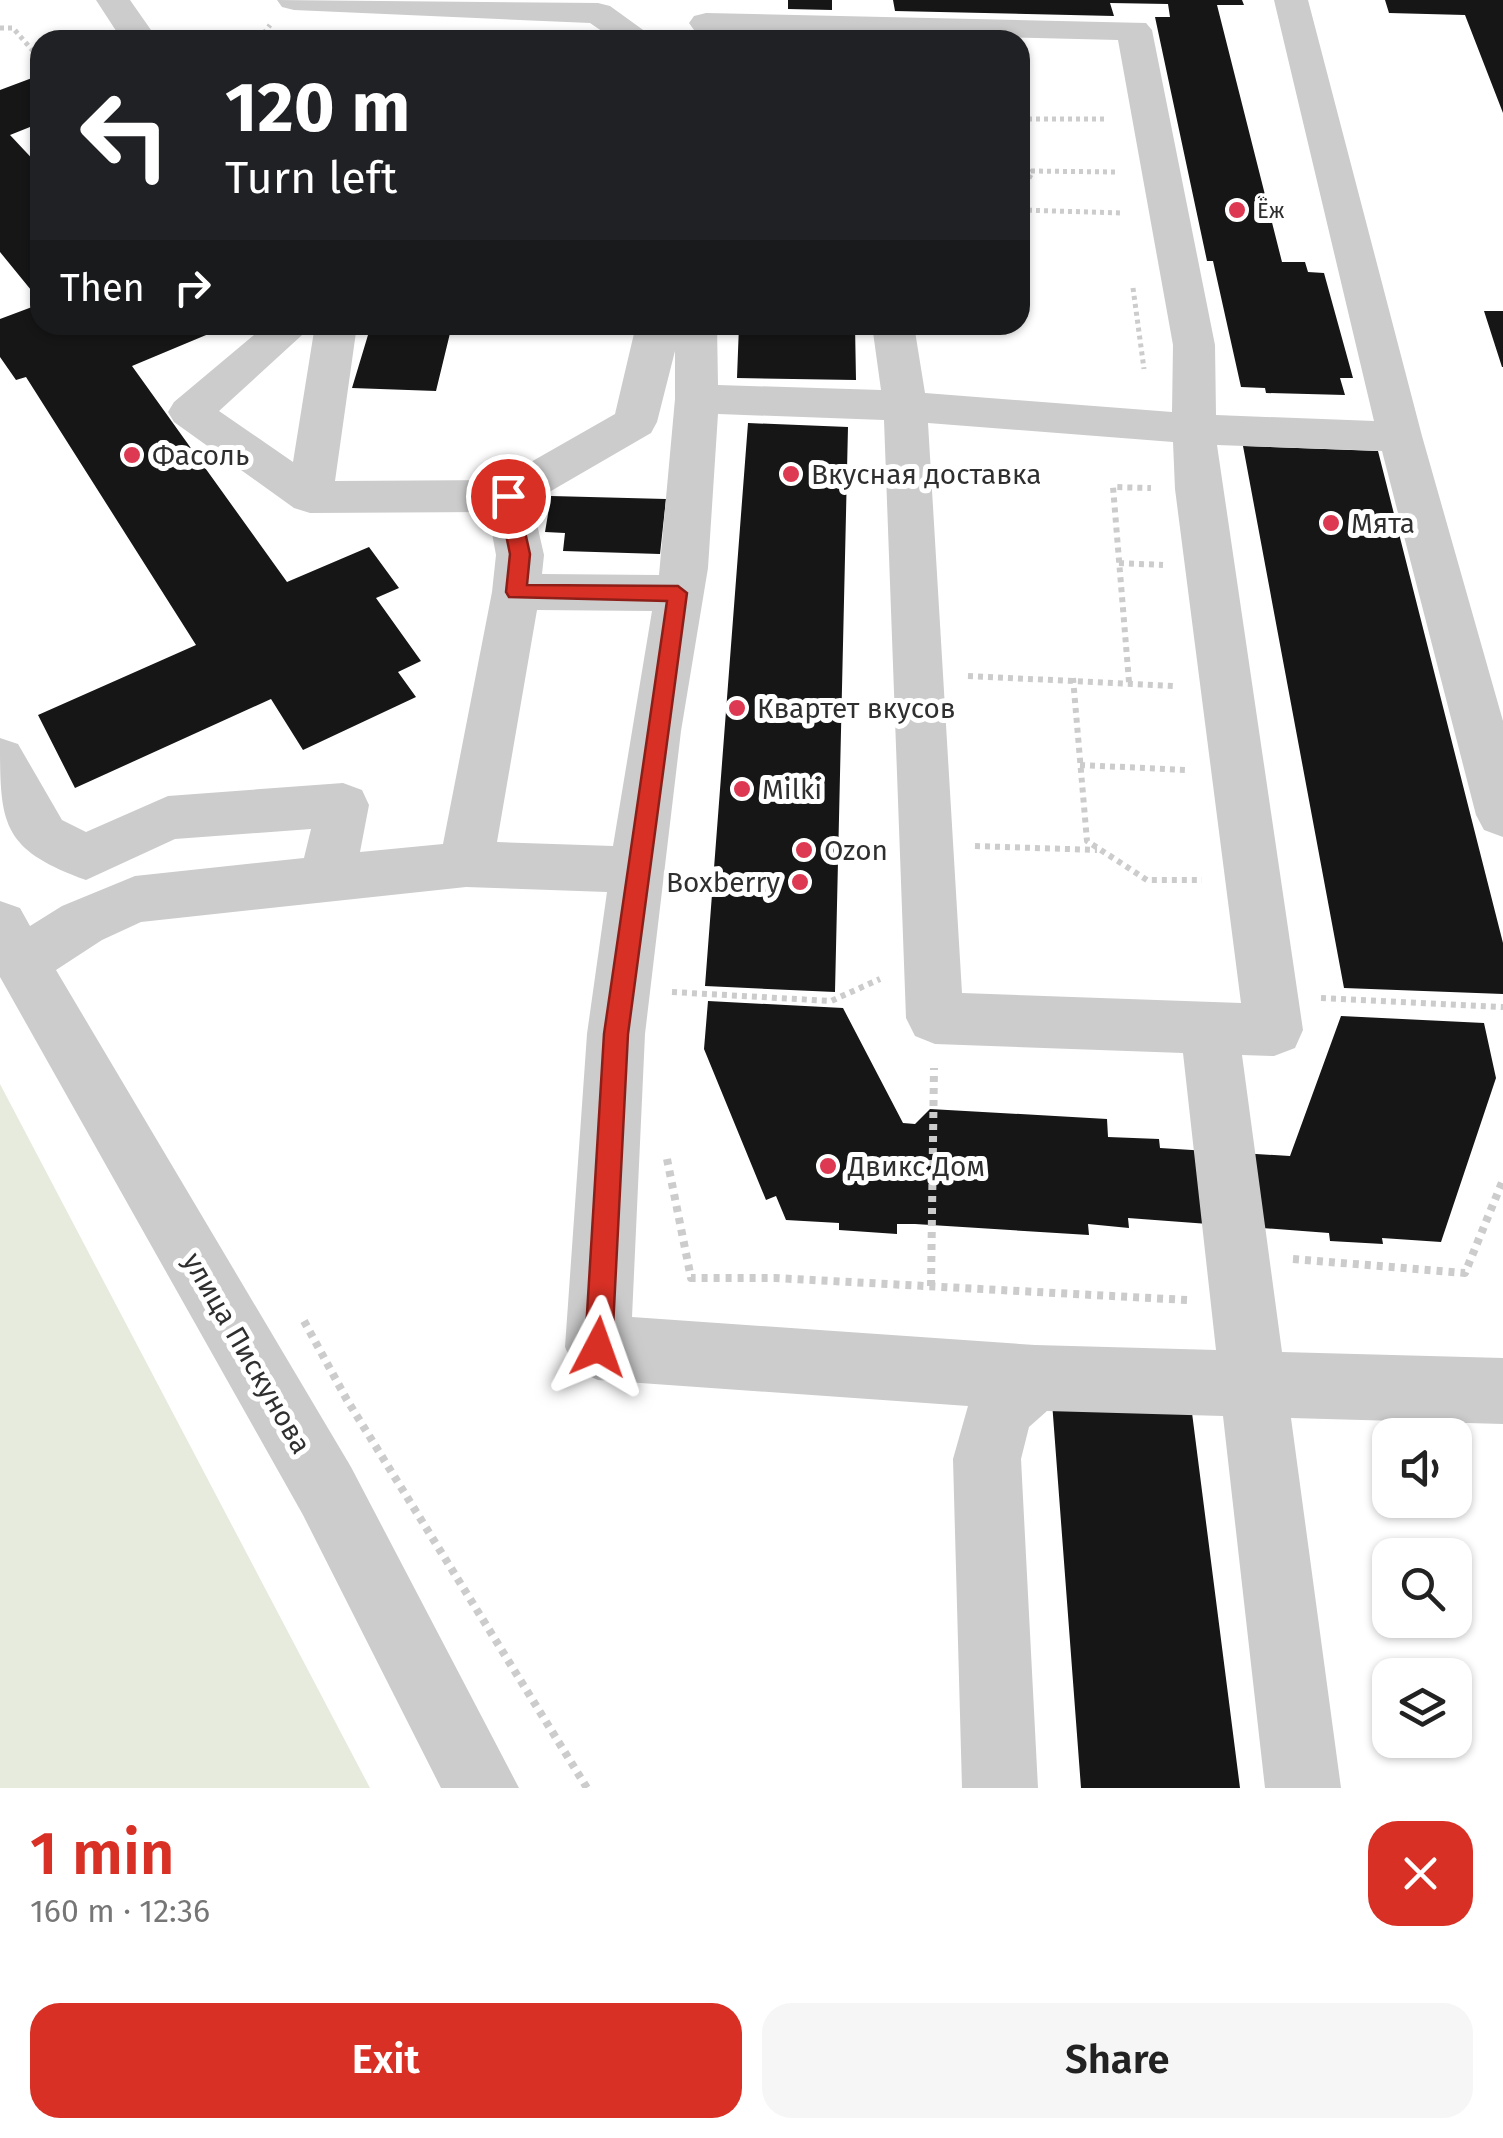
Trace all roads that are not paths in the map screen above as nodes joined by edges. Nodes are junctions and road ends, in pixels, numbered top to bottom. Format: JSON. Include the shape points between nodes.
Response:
{"nodes":[{"id":1,"x":112,"y":0,"type":"edge"},
{"id":2,"x":294,"y":0,"type":"edge"},
{"id":3,"x":1291,"y":0,"type":"edge"},
{"id":4,"x":706,"y":21,"type":"edge"},
{"id":5,"x":133,"y":30,"type":"edge"},
{"id":6,"x":623,"y":30,"type":"edge"},
{"id":7,"x":830,"y":30,"type":"edge"},
{"id":8,"x":1030,"y":31,"type":"edge"},
{"id":9,"x":280,"y":335,"type":"edge"},
{"id":10,"x":334,"y":335,"type":"edge"},
{"id":11,"x":656,"y":335,"type":"edge"},
{"id":12,"x":696,"y":335,"type":"edge"},
{"id":13,"x":894,"y":335,"type":"edge"},
{"id":14,"x":697,"y":400,"type":"junction"},
{"id":15,"x":905,"y":406,"type":"junction"},
{"id":16,"x":1172,"y":427,"type":"junction"},
{"id":17,"x":1404,"y":450,"type":"junction"},
{"id":18,"x":508,"y":496,"type":"junction"},
{"id":19,"x":310,"y":497,"type":"junction"},
{"id":20,"x":516,"y":592,"type":"junction"},
{"id":21,"x":678,"y":593,"type":"junction"},
{"id":22,"x":0,"y":759,"type":"edge"},
{"id":23,"x":1503,"y":815,"type":"edge"},
{"id":24,"x":466,"y":864,"type":"junction"},
{"id":25,"x":637,"y":870,"type":"junction"},
{"id":26,"x":327,"y":878,"type":"junction"},
{"id":27,"x":11,"y":943,"type":"edge"},
{"id":28,"x":1209,"y":1028,"type":"junction"},
{"id":29,"x":1035,"y":1378,"type":"junction"},
{"id":30,"x":1252,"y":1382,"type":"junction"},
{"id":31,"x":1503,"y":1391,"type":"edge"},
{"id":32,"x":481,"y":1788,"type":"edge"},
{"id":33,"x":1000,"y":1788,"type":"edge"},
{"id":34,"x":1303,"y":1788,"type":"edge"}],
"edges":[{"from":1,"to":5,"type":"street"},
{"from":2,"to":6,"type":"street","via":[[598,14]]},
{"from":3,"to":17,"type":"street"},
{"from":4,"to":7,"type":"street"},
{"from":8,"to":16,"type":"street","via":[[1134,30],[1194,345]]},
{"from":9,"to":19,"type":"street","via":[[190,412]]},
{"from":10,"to":19,"type":"street"},
{"from":11,"to":18,"type":"street","via":[[635,422]]},
{"from":12,"to":14,"type":"street"},
{"from":13,"to":15,"type":"street"},
{"from":14,"to":15,"type":"street"},
{"from":14,"to":21,"type":"street"},
{"from":15,"to":16,"type":"street"},
{"from":15,"to":28,"type":"street","via":[[934,1018]]},
{"from":16,"to":17,"type":"street","via":[[1400,437]]},
{"from":16,"to":28,"type":"street","via":[[1198,489],[1274,1030]]},
{"from":17,"to":23,"type":"street"},
{"from":18,"to":19,"type":"street"},
{"from":18,"to":20,"type":"street","via":[[520,554]]},
{"from":20,"to":21,"type":"street"},
{"from":20,"to":24,"type":"street"},
{"from":21,"to":25,"type":"street"},
{"from":22,"to":26,"type":"street","via":[[42,836],[86,856],[168,818],[343,805]]},
{"from":24,"to":25,"type":"street"},
{"from":24,"to":26,"type":"street"},
{"from":25,"to":29,"type":"street","via":[[616,1034],[598,1347]]},
{"from":26,"to":27,"type":"street","via":[[135,899]]},
{"from":27,"to":32,"type":"street","name":"улица Пискунова","via":[[328,1491]]},
{"from":28,"to":30,"type":"street"},
{"from":29,"to":30,"type":"street"},
{"from":29,"to":33,"type":"street","via":[[1000,1408],[987,1459]]},
{"from":30,"to":31,"type":"street"},
{"from":30,"to":34,"type":"street"}]}
